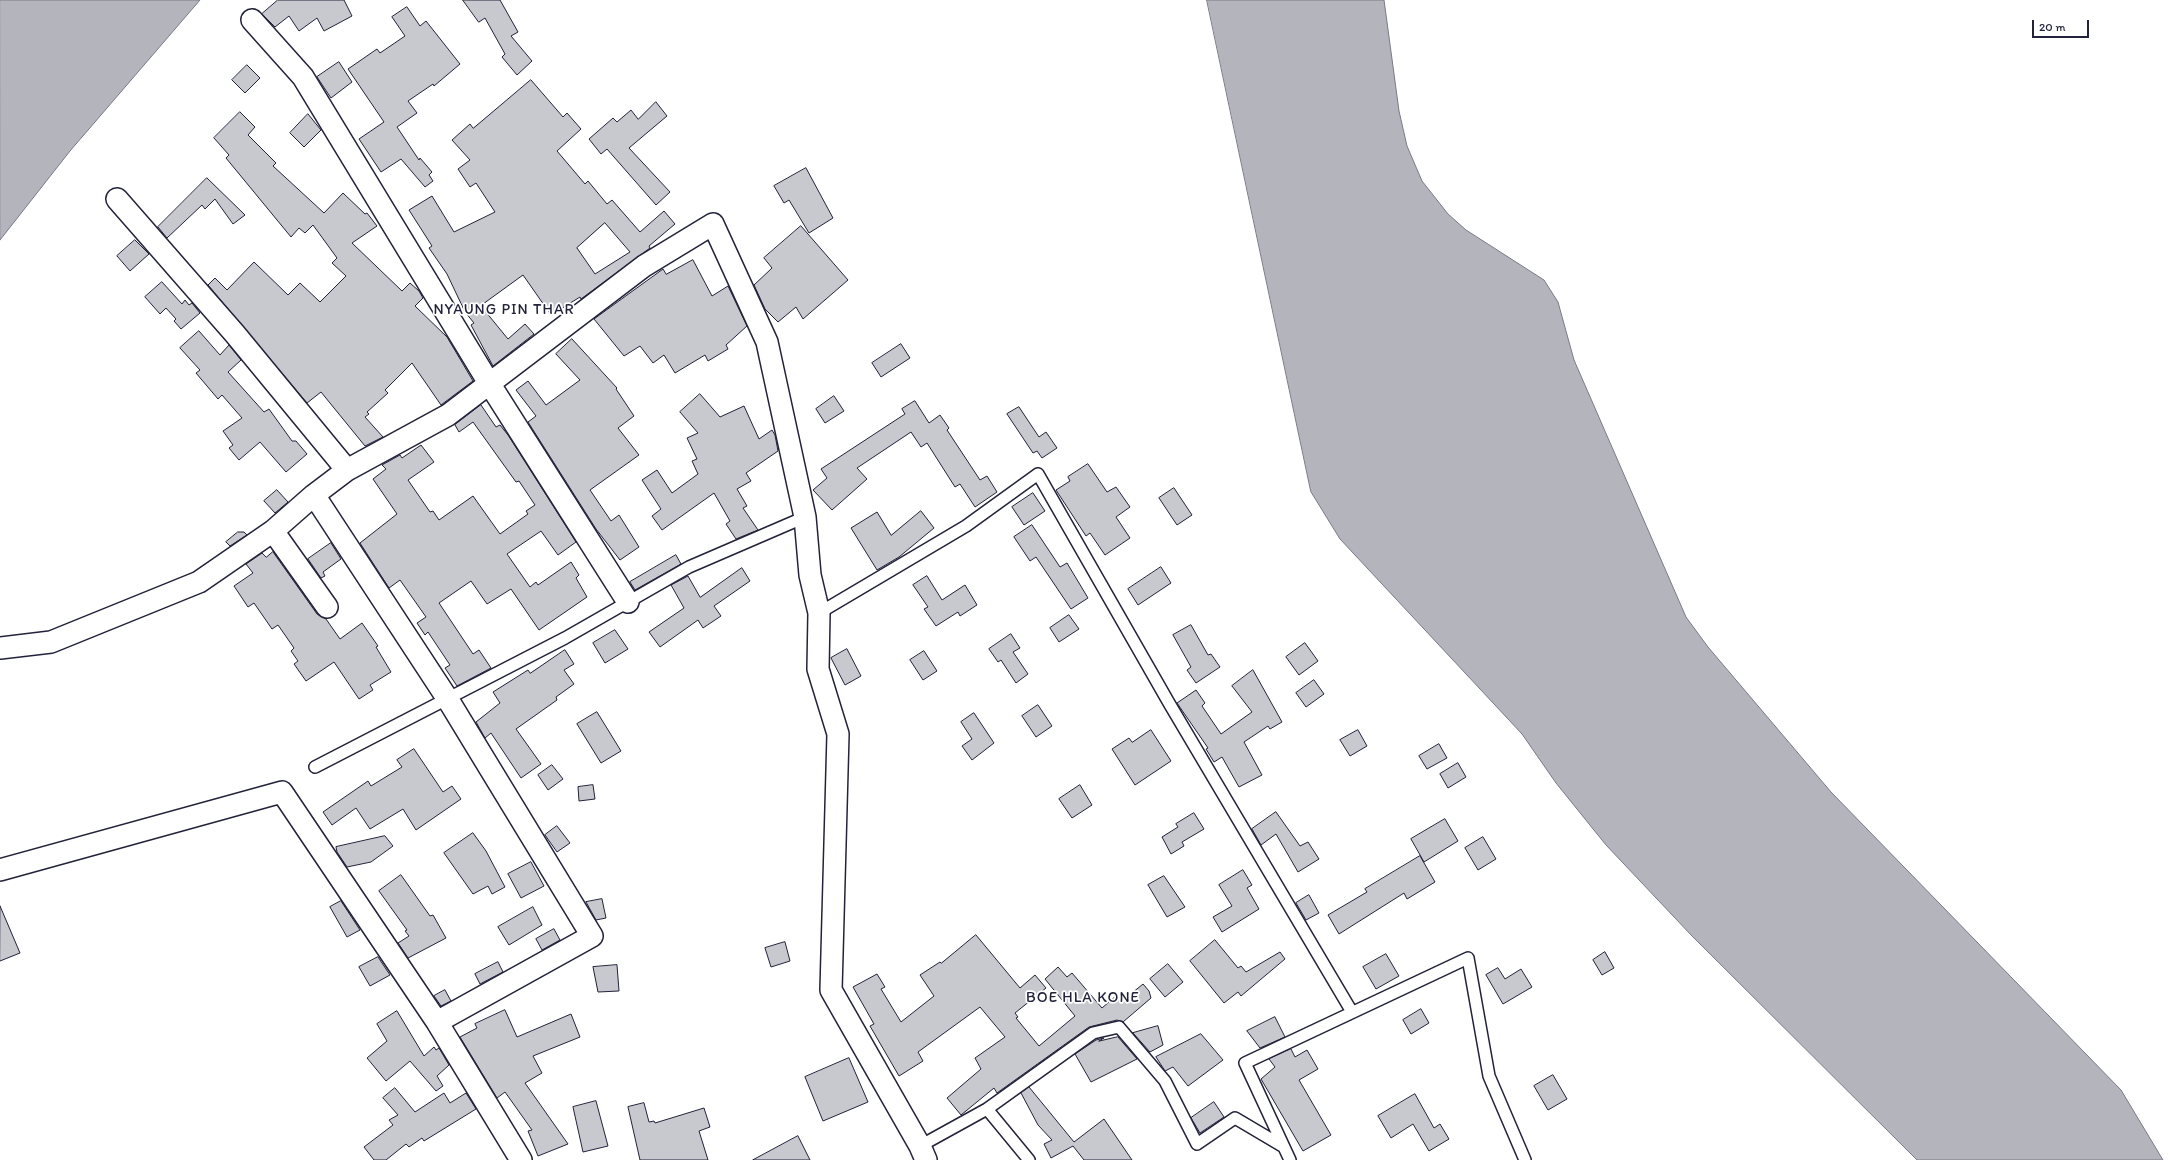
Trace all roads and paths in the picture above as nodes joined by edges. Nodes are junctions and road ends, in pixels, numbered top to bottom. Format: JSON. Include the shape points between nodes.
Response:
{"nodes":[{"id":1,"x":252,"y":20,"type":"dead end"},
{"id":2,"x":117,"y":199,"type":"dead end"},
{"id":3,"x":489,"y":383,"type":"junction"},
{"id":4,"x":347,"y":470,"type":"junction"},
{"id":5,"x":314,"y":495,"type":"junction"},
{"id":6,"x":805,"y":517,"type":"junction"},
{"id":7,"x":273,"y":531,"type":"junction"},
{"id":8,"x":628,"y":602,"type":"junction"},
{"id":9,"x":327,"y":607,"type":"dead end"},
{"id":10,"x":819,"y":613,"type":"junction"},
{"id":11,"x":0,"y":648,"type":"edge"},
{"id":12,"x":447,"y":698,"type":"junction"},
{"id":13,"x":315,"y":767,"type":"dead end"},
{"id":14,"x":0,"y":870,"type":"edge"},
{"id":15,"x":1352,"y":1012,"type":"junction"},
{"id":16,"x":437,"y":1022,"type":"junction"},
{"id":17,"x":986,"y":1109,"type":"junction"},
{"id":18,"x":1284,"y":1147,"type":"junction"},
{"id":19,"x":923,"y":1153,"type":"edge"},
{"id":20,"x":521,"y":1160,"type":"edge"},
{"id":21,"x":1029,"y":1160,"type":"edge"},
{"id":22,"x":1290,"y":1160,"type":"edge"},
{"id":23,"x":1525,"y":1160,"type":"edge"}],
"edges":[{"from":1,"to":3,"type":"street","via":[[303,77]]},
{"from":2,"to":4,"type":"street","via":[[235,334]]},
{"from":3,"to":4,"type":"street","via":[[448,415]]},
{"from":3,"to":6,"type":"street","via":[[644,266],[713,224],[767,342]]},
{"from":3,"to":8,"type":"street"},
{"from":4,"to":5,"type":"street"},
{"from":5,"to":7,"type":"street"},
{"from":5,"to":12,"type":"street"},
{"from":6,"to":8,"type":"lane","via":[[689,567]]},
{"from":6,"to":10,"type":"street","via":[[810,575]]},
{"from":7,"to":9,"type":"street"},
{"from":7,"to":11,"type":"street","via":[[199,582],[51,642]]},
{"from":8,"to":12,"type":"lane","via":[[565,638]]},
{"from":10,"to":15,"type":"lane","via":[[966,526],[1038,474],[1169,703]]},
{"from":10,"to":19,"type":"street","via":[[818,669],[838,734],[831,990]]},
{"from":12,"to":13,"type":"lane"},
{"from":12,"to":16,"type":"street","via":[[592,936]]},
{"from":14,"to":16,"type":"street","via":[[282,792]]},
{"from":15,"to":18,"type":"lane","via":[[1245,1063]]},
{"from":15,"to":23,"type":"lane","via":[[1468,958],[1489,1076]]},
{"from":16,"to":20,"type":"street"},
{"from":17,"to":18,"type":"lane","via":[[1093,1033],[1119,1028],[1165,1081],[1197,1144],[1235,1118]]},
{"from":17,"to":19,"type":"lane"},
{"from":17,"to":21,"type":"lane"},
{"from":18,"to":22,"type":"lane"}]}
